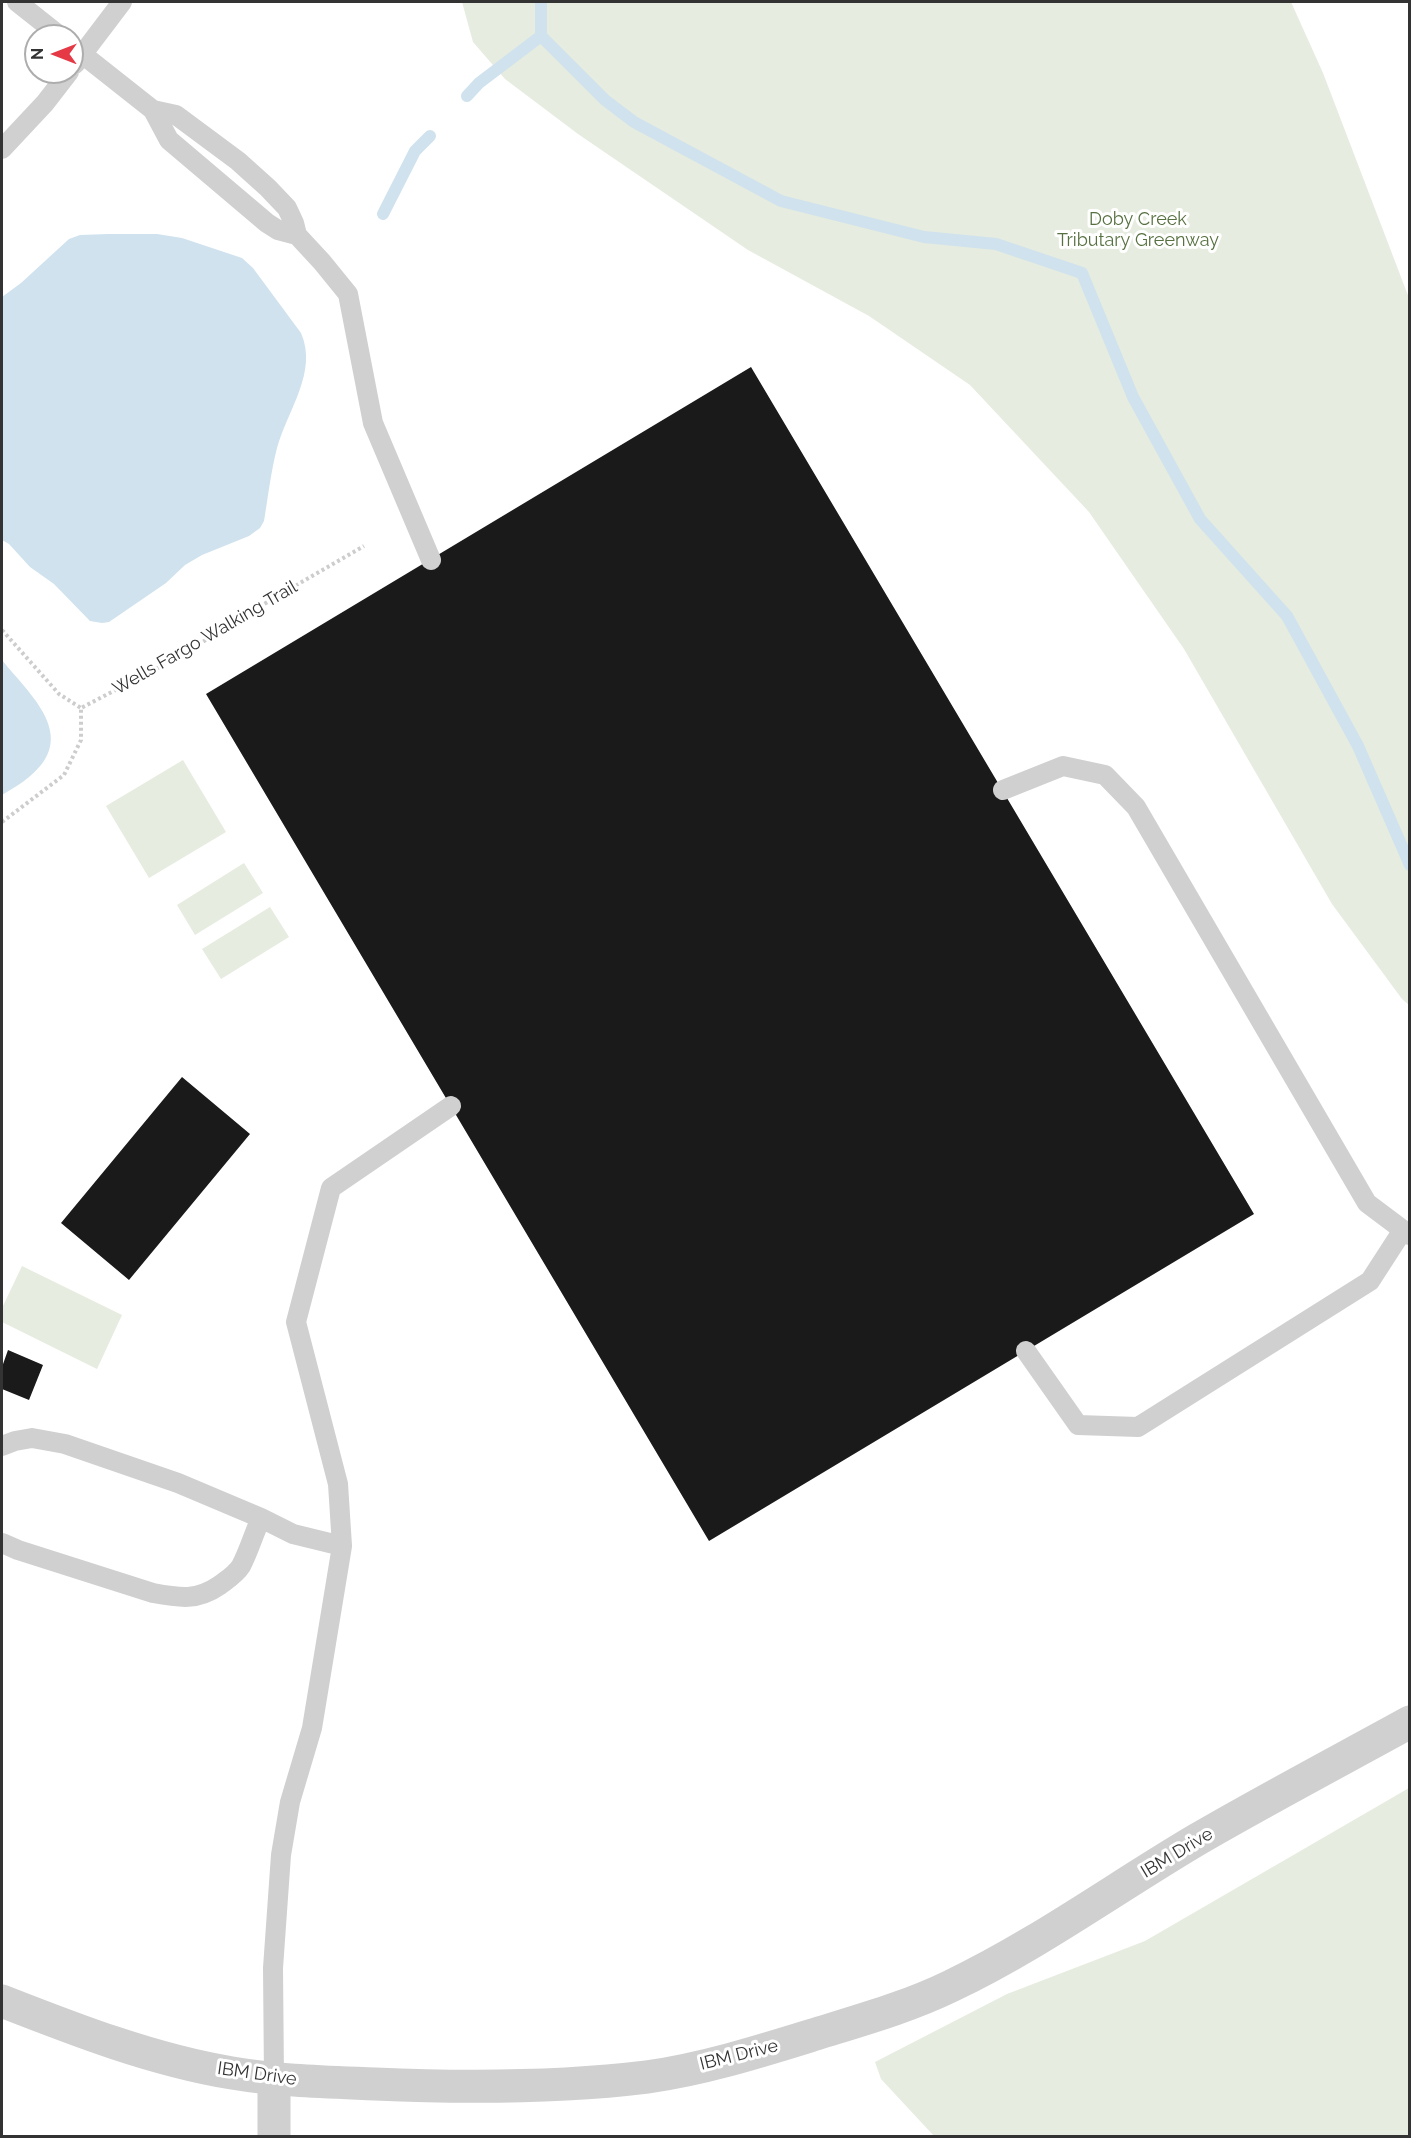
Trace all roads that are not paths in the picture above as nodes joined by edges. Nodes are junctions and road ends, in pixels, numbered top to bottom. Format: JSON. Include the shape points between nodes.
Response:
{"nodes":[{"id":1,"x":17,"y":2,"type":"edge"},
{"id":2,"x":122,"y":2,"type":"edge"},
{"id":3,"x":45,"y":24,"type":"edge"},
{"id":4,"x":84,"y":47,"type":"edge"},
{"id":5,"x":84,"y":62,"type":"edge"},
{"id":6,"x":60,"y":84,"type":"edge"},
{"id":7,"x":153,"y":110,"type":"junction"},
{"id":8,"x":2,"y":149,"type":"edge"},
{"id":9,"x":297,"y":235,"type":"junction"},
{"id":10,"x":431,"y":560,"type":"dead end"},
{"id":11,"x":1003,"y":790,"type":"dead end"},
{"id":12,"x":451,"y":1106,"type":"dead end"},
{"id":13,"x":1406,"y":1232,"type":"edge"},
{"id":14,"x":1026,"y":1351,"type":"dead end"},
{"id":15,"x":2,"y":1446,"type":"edge"},
{"id":16,"x":261,"y":1518,"type":"junction"},
{"id":17,"x":2,"y":1543,"type":"edge"},
{"id":18,"x":342,"y":1546,"type":"junction"},
{"id":19,"x":1410,"y":1722,"type":"edge"},
{"id":20,"x":2,"y":2001,"type":"edge"},
{"id":21,"x":274,"y":2079,"type":"junction"},
{"id":22,"x":274,"y":2136,"type":"edge"}],
"edges":[{"from":1,"to":3,"type":"lane"},
{"from":2,"to":4,"type":"lane"},
{"from":5,"to":7,"type":"lane"},
{"from":6,"to":8,"type":"lane"},
{"from":7,"to":9,"type":"lane","via":[[169,140],[267,223]]},
{"from":7,"to":9,"type":"lane","via":[[176,115],[238,161],[287,208]]},
{"from":9,"to":10,"type":"lane","via":[[348,294],[373,423]]},
{"from":11,"to":13,"type":"lane","via":[[1063,766],[1105,775],[1136,807],[1367,1203]]},
{"from":12,"to":18,"type":"lane","via":[[331,1188],[296,1322],[338,1484]]},
{"from":13,"to":14,"type":"lane","via":[[1370,1281],[1138,1427],[1078,1425]]},
{"from":15,"to":16,"type":"lane","via":[[32,1438],[65,1444],[178,1483]]},
{"from":16,"to":17,"type":"lane","via":[[240,1568],[209,1592],[194,1597],[153,1593]]},
{"from":16,"to":18,"type":"lane","via":[[293,1534]]},
{"from":18,"to":21,"type":"lane","via":[[312,1728],[290,1802],[281,1855],[273,1968]]},
{"from":19,"to":21,"type":"street","name":"IBM Drive","via":[[1198,1840],[1032,1942],[950,1986],[842,2026],[716,2062],[639,2078],[528,2087]]},
{"from":20,"to":21,"type":"street","name":"IBM Drive","via":[[113,2042],[229,2073]]},
{"from":21,"to":22,"type":"street"}]}
